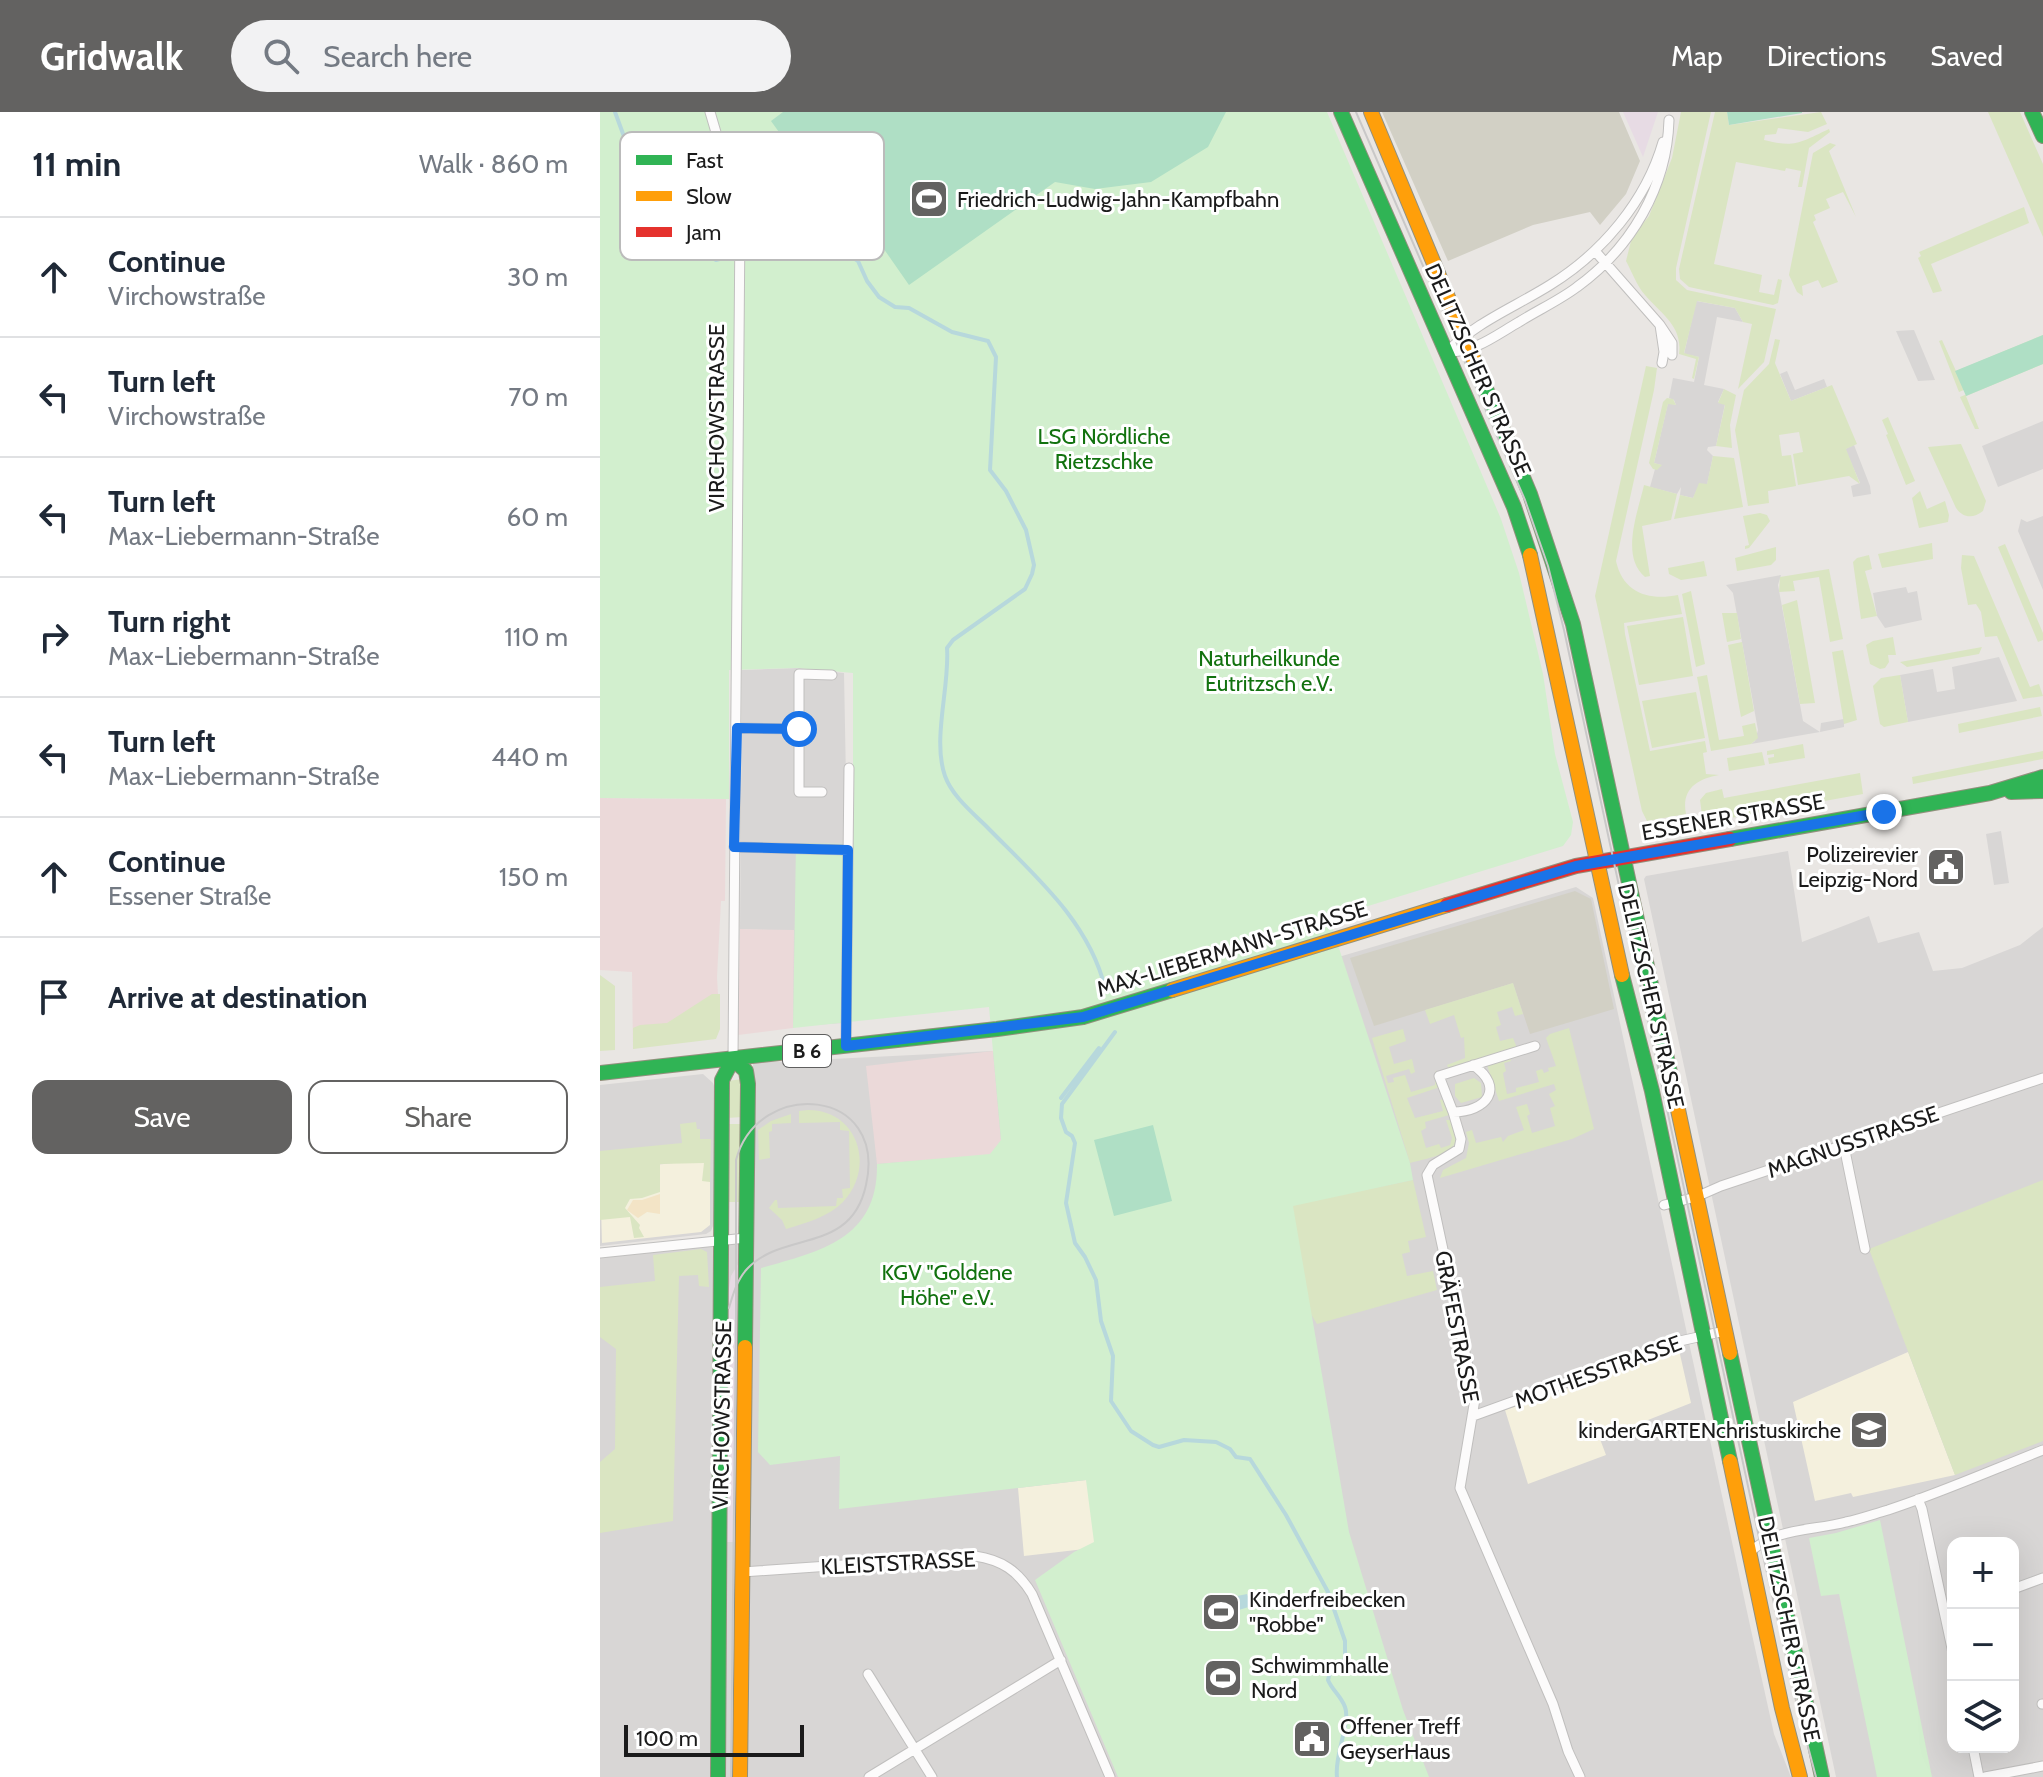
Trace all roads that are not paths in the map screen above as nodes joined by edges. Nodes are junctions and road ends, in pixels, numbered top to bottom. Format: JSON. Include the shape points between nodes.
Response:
{"nodes":[{"id":1,"x":710,"y":112,"type":"edge"},
{"id":2,"x":1341,"y":112,"type":"edge"},
{"id":3,"x":1371,"y":112,"type":"edge"},
{"id":4,"x":2032,"y":112,"type":"edge"},
{"id":5,"x":1670,"y":116,"type":"edge"},
{"id":6,"x":716,"y":132,"type":"edge"},
{"id":7,"x":2043,"y":136,"type":"edge"},
{"id":8,"x":1595,"y":251,"type":"junction"},
{"id":9,"x":739,"y":260,"type":"edge"},
{"id":10,"x":1606,"y":263,"type":"junction"},
{"id":11,"x":1660,"y":325,"type":"junction"},
{"id":12,"x":1464,"y":334,"type":"junction"},
{"id":13,"x":1469,"y":351,"type":"junction"},
{"id":14,"x":1447,"y":352,"type":"junction"},
{"id":15,"x":1672,"y":355,"type":"dead end"},
{"id":16,"x":1662,"y":363,"type":"dead end"},
{"id":17,"x":832,"y":675,"type":"dead end"},
{"id":18,"x":737,"y":728,"type":"junction"},
{"id":19,"x":799,"y":729,"type":"junction"},
{"id":20,"x":849,"y":768,"type":"dead end"},
{"id":21,"x":2043,"y":777,"type":"edge"},
{"id":22,"x":2043,"y":791,"type":"edge"},
{"id":23,"x":822,"y":792,"type":"dead end"},
{"id":24,"x":1990,"y":793,"type":"junction"},
{"id":25,"x":734,"y":847,"type":"junction"},
{"id":26,"x":848,"y":850,"type":"junction"},
{"id":27,"x":1624,"y":858,"type":"junction"},
{"id":28,"x":1598,"y":862,"type":"junction"},
{"id":29,"x":846,"y":1046,"type":"junction"},
{"id":30,"x":1535,"y":1046,"type":"dead end"},
{"id":31,"x":733,"y":1059,"type":"junction"},
{"id":32,"x":1473,"y":1065,"type":"junction"},
{"id":33,"x":600,"y":1073,"type":"edge"},
{"id":34,"x":2043,"y":1078,"type":"edge"},
{"id":35,"x":1453,"y":1112,"type":"junction"},
{"id":36,"x":1844,"y":1146,"type":"junction"},
{"id":37,"x":1696,"y":1197,"type":"junction"},
{"id":38,"x":1670,"y":1203,"type":"junction"},
{"id":39,"x":746,"y":1238,"type":"junction"},
{"id":40,"x":722,"y":1240,"type":"junction"},
{"id":41,"x":1865,"y":1249,"type":"dead end"},
{"id":42,"x":600,"y":1253,"type":"edge"},
{"id":43,"x":1725,"y":1331,"type":"junction"},
{"id":44,"x":1705,"y":1336,"type":"junction"},
{"id":45,"x":1473,"y":1416,"type":"junction"},
{"id":46,"x":2043,"y":1450,"type":"edge"},
{"id":47,"x":1918,"y":1499,"type":"junction"},
{"id":48,"x":1770,"y":1538,"type":"junction"},
{"id":49,"x":1749,"y":1553,"type":"junction"},
{"id":50,"x":742,"y":1572,"type":"junction"},
{"id":51,"x":2043,"y":1578,"type":"edge"},
{"id":52,"x":2019,"y":1587,"type":"edge"},
{"id":53,"x":1947,"y":1625,"type":"edge"},
{"id":54,"x":1061,"y":1660,"type":"junction"},
{"id":55,"x":868,"y":1674,"type":"dead end"},
{"id":56,"x":914,"y":1748,"type":"junction"},
{"id":57,"x":1975,"y":1753,"type":"edge"},
{"id":58,"x":2043,"y":1766,"type":"edge"},
{"id":59,"x":718,"y":1777,"type":"edge"},
{"id":60,"x":740,"y":1777,"type":"edge"},
{"id":61,"x":869,"y":1777,"type":"edge"},
{"id":62,"x":932,"y":1777,"type":"edge"},
{"id":63,"x":1110,"y":1777,"type":"edge"},
{"id":64,"x":1580,"y":1777,"type":"edge"},
{"id":65,"x":1800,"y":1777,"type":"edge"},
{"id":66,"x":1822,"y":1777,"type":"edge"},
{"id":67,"x":1982,"y":1777,"type":"edge"}],
"edges":[{"from":1,"to":6,"type":"street","name":"VIRCHOWSTRASSE"},
{"from":2,"to":14,"type":"main road","name":"DELITZSCHER STRASSE"},
{"from":3,"to":12,"type":"main road","name":"DELITZSCHER STRASSE"},
{"from":4,"to":7,"type":"main road"},
{"from":5,"to":8,"type":"street","via":[[1659,155],[1635,205]]},
{"from":5,"to":10,"type":"street","via":[[1663,171],[1641,220]]},
{"from":8,"to":10,"type":"street"},
{"from":8,"to":12,"type":"street","via":[[1553,283]]},
{"from":9,"to":18,"type":"street","name":"VIRCHOWSTRASSE"},
{"from":10,"to":11,"type":"street"},
{"from":10,"to":13,"type":"street","via":[[1576,288]]},
{"from":11,"to":15,"type":"street","via":[[1672,343]]},
{"from":11,"to":16,"type":"street"},
{"from":12,"to":13,"type":"main road","name":"DELITZSCHER STRASSE"},
{"from":12,"to":14,"type":"street"},
{"from":13,"to":14,"type":"street"},
{"from":13,"to":27,"type":"main road","name":"DELITZSCHER STRASSE","via":[[1551,552],[1573,624]]},
{"from":14,"to":28,"type":"main road","name":"DELITZSCHER STRASSE","via":[[1535,568]]},
{"from":17,"to":19,"type":"street","via":[[799,674]]},
{"from":18,"to":19,"type":"street"},
{"from":18,"to":25,"type":"street","name":"VIRCHOWSTRASSE"},
{"from":19,"to":23,"type":"street","via":[[799,792]]},
{"from":20,"to":26,"type":"street"},
{"from":21,"to":24,"type":"main road","name":"ESSENER STRASSE","number":"B 6"},
{"from":22,"to":24,"type":"main road","name":"ESSENER STRASSE","number":"B 6"},
{"from":24,"to":27,"type":"main road","name":"ESSENER STRASSE","number":"B 6"},
{"from":25,"to":26,"type":"street"},
{"from":25,"to":31,"type":"street","name":"VIRCHOWSTRASSE"},
{"from":26,"to":29,"type":"street"},
{"from":27,"to":28,"type":"main road","name":"MAX-LIEBERMANN-STRASSE","number":"B 6"},
{"from":27,"to":37,"type":"main road","name":"DELITZSCHER STRASSE"},
{"from":28,"to":29,"type":"main road","name":"MAX-LIEBERMANN-STRASSE","number":"B 6","via":[[1083,1017]]},
{"from":28,"to":38,"type":"main road","name":"DELITZSCHER STRASSE","via":[[1652,1091]]},
{"from":29,"to":31,"type":"main road","name":"MAX-LIEBERMANN-STRASSE","number":"B 6"},
{"from":30,"to":32,"type":"street","name":"GRÄFESTRASSE"},
{"from":31,"to":33,"type":"main road","name":"MAX-LIEBERMANN-STRASSE","number":"B 6"},
{"from":31,"to":39,"type":"main road","name":"VIRCHOWSTRASSE","via":[[747,1076]]},
{"from":31,"to":40,"type":"main road","name":"VIRCHOWSTRASSE","via":[[722,1080]]},
{"from":32,"to":35,"type":"street","name":"GRÄFESTRASSE","via":[[1439,1076]]},
{"from":32,"to":35,"type":"street","via":[[1485,1074],[1490,1097],[1485,1104]]},
{"from":34,"to":36,"type":"street","name":"MAGNUSSTRASSE"},
{"from":35,"to":45,"type":"street","name":"GRÄFESTRASSE","via":[[1459,1149],[1427,1175],[1475,1399]]},
{"from":36,"to":37,"type":"street","name":"MAGNUSSTRASSE"},
{"from":36,"to":41,"type":"street"},
{"from":37,"to":38,"type":"street","name":"MAGNUSSTRASSE"},
{"from":37,"to":43,"type":"main road","name":"DELITZSCHER STRASSE"},
{"from":38,"to":44,"type":"main road","name":"DELITZSCHER STRASSE"},
{"from":39,"to":40,"type":"street"},
{"from":39,"to":50,"type":"main road","name":"VIRCHOWSTRASSE"},
{"from":40,"to":42,"type":"street"},
{"from":40,"to":59,"type":"main road","name":"VIRCHOWSTRASSE"},
{"from":43,"to":44,"type":"street","name":"MOTHESSTRASSE"},
{"from":43,"to":48,"type":"main road","name":"DELITZSCHER STRASSE"},
{"from":44,"to":45,"type":"street","name":"MOTHESSTRASSE"},
{"from":44,"to":49,"type":"main road","name":"DELITZSCHER STRASSE"},
{"from":45,"to":64,"type":"street","name":"GRÄFESTRASSE","via":[[1460,1488]]},
{"from":46,"to":47,"type":"street"},
{"from":47,"to":48,"type":"street","via":[[1844,1523]]},
{"from":47,"to":53,"type":"street"},
{"from":48,"to":49,"type":"street"},
{"from":48,"to":66,"type":"main road","name":"DELITZSCHER STRASSE"},
{"from":49,"to":65,"type":"main road","name":"DELITZSCHER STRASSE"},
{"from":50,"to":54,"type":"street","name":"KLEISTSTRASSE","via":[[993,1559],[1022,1578]]},
{"from":50,"to":60,"type":"main road","name":"VIRCHOWSTRASSE"},
{"from":51,"to":52,"type":"street"},
{"from":54,"to":56,"type":"street"},
{"from":54,"to":63,"type":"street","name":"KLEISTSTRASSE"},
{"from":55,"to":56,"type":"street"},
{"from":56,"to":61,"type":"street"},
{"from":56,"to":62,"type":"street"},
{"from":57,"to":67,"type":"street"},
{"from":58,"to":67,"type":"street"}]}
